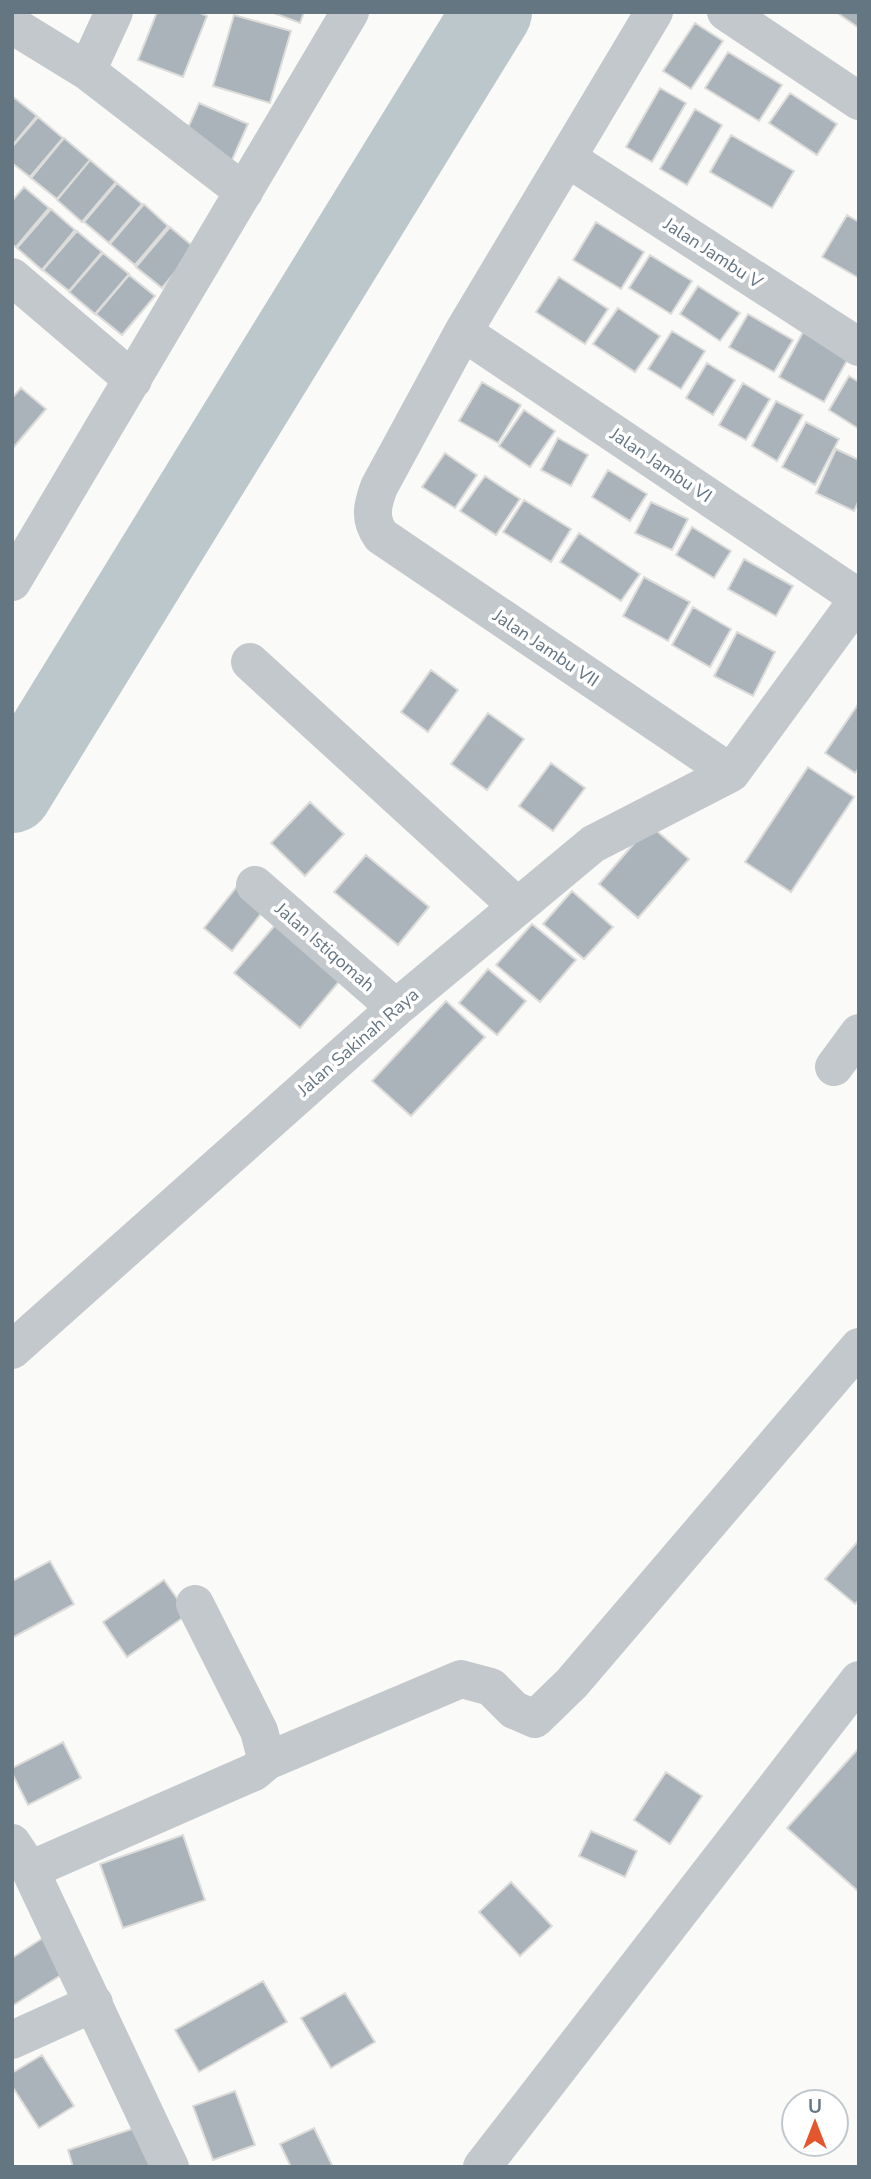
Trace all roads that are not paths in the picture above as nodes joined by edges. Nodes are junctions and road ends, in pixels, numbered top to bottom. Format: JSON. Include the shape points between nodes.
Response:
{"nodes":[{"id":1,"x":114,"y":12,"type":"edge"},
{"id":2,"x":350,"y":12,"type":"edge"},
{"id":3,"x":654,"y":12,"type":"edge"},
{"id":4,"x":726,"y":12,"type":"edge"},
{"id":5,"x":19,"y":24,"type":"edge"},
{"id":6,"x":87,"y":71,"type":"junction"},
{"id":7,"x":859,"y":101,"type":"edge"},
{"id":8,"x":567,"y":158,"type":"junction"},
{"id":9,"x":244,"y":192,"type":"junction"},
{"id":10,"x":12,"y":277,"type":"edge"},
{"id":11,"x":463,"y":332,"type":"junction"},
{"id":12,"x":859,"y":348,"type":"edge"},
{"id":13,"x":133,"y":380,"type":"junction"},
{"id":14,"x":16,"y":566,"type":"edge"},
{"id":15,"x":859,"y":598,"type":"edge"},
{"id":16,"x":250,"y":662,"type":"dead end"},
{"id":17,"x":731,"y":773,"type":"junction"},
{"id":18,"x":255,"y":885,"type":"dead end"},
{"id":19,"x":517,"y":906,"type":"junction"},
{"id":20,"x":396,"y":1008,"type":"junction"},
{"id":21,"x":859,"y":1033,"type":"edge"},
{"id":22,"x":834,"y":1067,"type":"dead end"},
{"id":23,"x":859,"y":1348,"type":"edge"},
{"id":24,"x":12,"y":1350,"type":"edge"},
{"id":25,"x":195,"y":1604,"type":"dead end"},
{"id":26,"x":859,"y":1680,"type":"edge"},
{"id":27,"x":267,"y":1761,"type":"junction"},
{"id":28,"x":21,"y":1856,"type":"edge"},
{"id":29,"x":94,"y":2003,"type":"junction"},
{"id":30,"x":12,"y":2040,"type":"edge"},
{"id":31,"x":170,"y":2167,"type":"edge"},
{"id":32,"x":482,"y":2167,"type":"edge"}],
"edges":[{"from":1,"to":6,"type":"street"},
{"from":2,"to":9,"type":"street"},
{"from":3,"to":8,"type":"street"},
{"from":4,"to":7,"type":"street"},
{"from":5,"to":6,"type":"street"},
{"from":6,"to":9,"type":"street"},
{"from":8,"to":11,"type":"street"},
{"from":8,"to":12,"type":"street","name":"Jalan Jambu V"},
{"from":9,"to":13,"type":"street"},
{"from":10,"to":13,"type":"street"},
{"from":11,"to":15,"type":"street","name":"Jalan Jambu VI"},
{"from":11,"to":17,"type":"street","name":"Jalan Jambu VII","via":[[379,487],[372,514],[374,526],[381,536]]},
{"from":13,"to":14,"type":"street"},
{"from":15,"to":17,"type":"street"},
{"from":16,"to":19,"type":"street"},
{"from":17,"to":19,"type":"street","name":"Jalan Sakinah Raya","via":[[593,844]]},
{"from":18,"to":20,"type":"street","name":"Jalan Istiqomah"},
{"from":19,"to":20,"type":"street","name":"Jalan Sakinah Raya"},
{"from":20,"to":24,"type":"street","name":"Jalan Sakinah Raya"},
{"from":21,"to":22,"type":"street"},
{"from":23,"to":27,"type":"street","via":[[572,1683],[535,1719],[514,1710],[491,1687],[461,1679]]},
{"from":25,"to":27,"type":"street","via":[[259,1731]]},
{"from":26,"to":32,"type":"street"},
{"from":27,"to":28,"type":"street","via":[[254,1772]]},
{"from":28,"to":29,"type":"street"},
{"from":29,"to":30,"type":"street"},
{"from":29,"to":31,"type":"street"}]}
